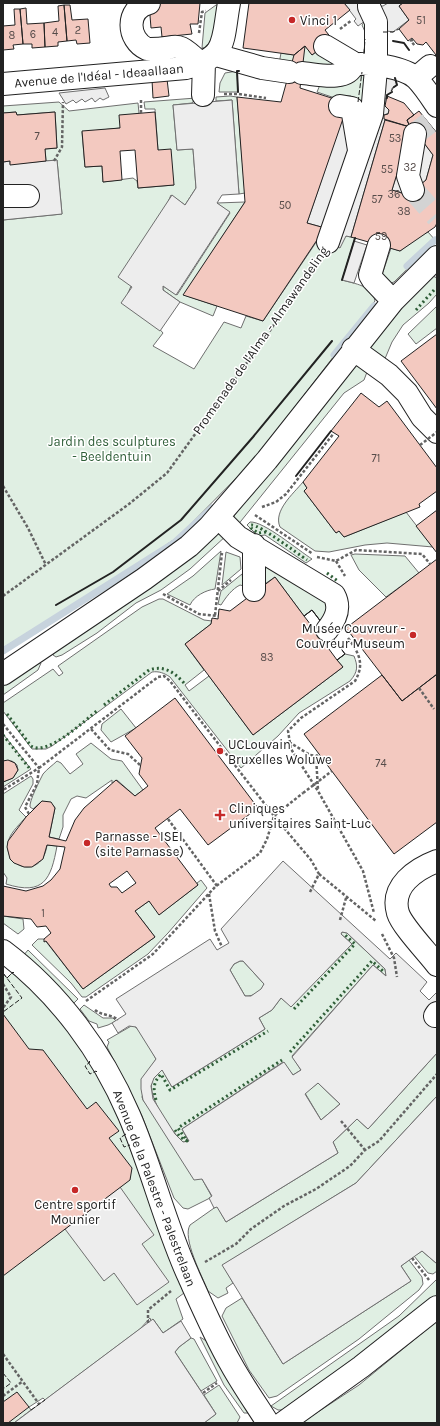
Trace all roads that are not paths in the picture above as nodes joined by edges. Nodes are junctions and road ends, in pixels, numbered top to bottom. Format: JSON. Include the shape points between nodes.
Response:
{"nodes":[{"id":1,"x":149,"y":3,"type":"edge"},
{"id":2,"x":229,"y":3,"type":"edge"},
{"id":3,"x":364,"y":9,"type":"edge"},
{"id":4,"x":331,"y":39,"type":"road end"},
{"id":5,"x":207,"y":61,"type":"junction"},
{"id":6,"x":354,"y":65,"type":"junction"},
{"id":7,"x":3,"y":84,"type":"edge"},
{"id":8,"x":210,"y":95,"type":"road end"},
{"id":9,"x":340,"y":106,"type":"dead end"},
{"id":10,"x":429,"y":120,"type":"edge"},
{"id":11,"x":367,"y":155,"type":"junction"},
{"id":12,"x":413,"y":190,"type":"tunnel mouth"},
{"id":13,"x":3,"y":196,"type":"edge"},
{"id":14,"x":28,"y":196,"type":"dead end"},
{"id":15,"x":328,"y":242,"type":"road end"},
{"id":16,"x":379,"y":245,"type":"dead end"},
{"id":17,"x":437,"y":257,"type":"edge"},
{"id":18,"x":393,"y":301,"type":"junction"},
{"id":19,"x":353,"y":349,"type":"junction"},
{"id":20,"x":437,"y":432,"type":"edge"},
{"id":21,"x":218,"y":517,"type":"junction"},
{"id":22,"x":254,"y":545,"type":"junction"},
{"id":23,"x":254,"y":590,"type":"dead end"},
{"id":24,"x":336,"y":631,"type":"road end"},
{"id":25,"x":3,"y":674,"type":"edge"},
{"id":26,"x":437,"y":861,"type":"edge"},
{"id":27,"x":3,"y":951,"type":"edge"},
{"id":28,"x":437,"y":965,"type":"edge"},
{"id":29,"x":437,"y":1307,"type":"edge"},
{"id":30,"x":268,"y":1423,"type":"edge"},
{"id":31,"x":283,"y":1423,"type":"edge"}],
"edges":[{"from":1,"to":5,"type":"street","via":[[133,15],[132,30],[135,39],[147,49],[172,46],[183,48]]},
{"from":2,"to":5,"type":"street","via":[[222,44]]},
{"from":3,"to":11,"type":"street","name":"Promenade de l'Alma - Almawandeling","via":[[376,22],[376,68]]},
{"from":4,"to":6,"type":"street"},
{"from":5,"to":6,"type":"street","via":[[262,68],[285,67],[336,76],[352,70]]},
{"from":5,"to":7,"type":"street","name":"Avenue de l'Idéal - Ideaallaan","via":[[186,68]]},
{"from":5,"to":8,"type":"street"},
{"from":6,"to":10,"type":"street","via":[[363,63],[423,72]]},
{"from":9,"to":11,"type":"street","via":[[352,108]]},
{"from":10,"to":12,"type":"street","via":[[405,166]]},
{"from":11,"to":15,"type":"street","name":"Promenade de l'Alma - Almawandeling"},
{"from":13,"to":14,"type":"street"},
{"from":16,"to":18,"type":"street","via":[[370,275]]},
{"from":17,"to":18,"type":"street"},
{"from":18,"to":19,"type":"street"},
{"from":19,"to":20,"type":"street","via":[[389,375],[407,393],[422,417]]},
{"from":19,"to":21,"type":"street","via":[[267,460]]},
{"from":21,"to":22,"type":"street","via":[[238,537]]},
{"from":21,"to":25,"type":"street","via":[[189,546]]},
{"from":22,"to":23,"type":"street"},
{"from":22,"to":24,"type":"street","via":[[334,595],[338,602],[333,623]]},
{"from":26,"to":28,"type":"street","via":[[420,868],[408,878],[396,900],[398,913]]},
{"from":27,"to":30,"type":"street","name":"Avenue de la Palestre - Palestrelaan","via":[[34,977],[67,1013],[91,1044],[110,1076],[129,1116],[202,1321]]},
{"from":29,"to":31,"type":"street","via":[[361,1367]]}]}
